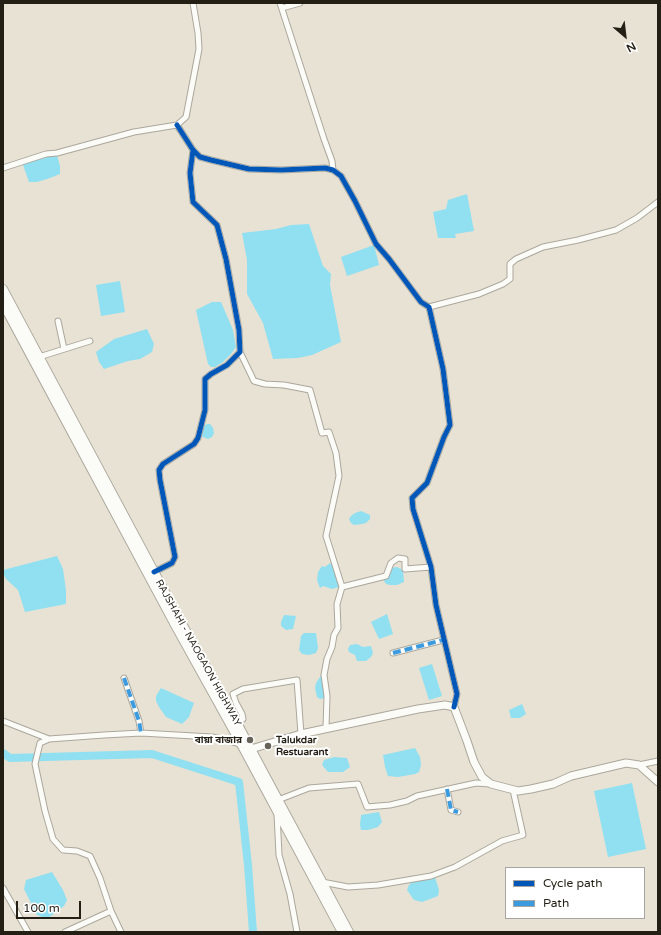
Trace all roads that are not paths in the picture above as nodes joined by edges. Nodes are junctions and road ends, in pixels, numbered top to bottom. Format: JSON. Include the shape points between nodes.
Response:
{"nodes":[{"id":1,"x":193,"y":3,"type":"edge"},
{"id":2,"x":300,"y":3,"type":"edge"},
{"id":3,"x":281,"y":5,"type":"edge"},
{"id":4,"x":177,"y":125,"type":"junction"},
{"id":5,"x":193,"y":150,"type":"junction"},
{"id":6,"x":3,"y":168,"type":"edge"},
{"id":7,"x":332,"y":170,"type":"junction"},
{"id":8,"x":658,"y":202,"type":"edge"},
{"id":9,"x":3,"y":289,"type":"edge"},
{"id":10,"x":3,"y":304,"type":"edge"},
{"id":11,"x":429,"y":308,"type":"junction"},
{"id":12,"x":58,"y":321,"type":"dead end"},
{"id":13,"x":90,"y":341,"type":"dead end"},
{"id":14,"x":64,"y":349,"type":"junction"},
{"id":15,"x":240,"y":352,"type":"junction"},
{"id":16,"x":39,"y":357,"type":"junction"},
{"id":17,"x":431,"y":567,"type":"junction"},
{"id":18,"x":154,"y":572,"type":"junction"},
{"id":19,"x":342,"y":587,"type":"junction"},
{"id":20,"x":443,"y":640,"type":"junction"},
{"id":21,"x":393,"y":653,"type":"dead end"},
{"id":22,"x":124,"y":678,"type":"dead end"},
{"id":23,"x":216,"y":692,"type":"junction"},
{"id":24,"x":454,"y":708,"type":"junction"},
{"id":25,"x":3,"y":721,"type":"edge"},
{"id":26,"x":236,"y":723,"type":"junction"},
{"id":27,"x":326,"y":728,"type":"junction"},
{"id":28,"x":141,"y":733,"type":"junction"},
{"id":29,"x":301,"y":734,"type":"junction"},
{"id":30,"x":49,"y":739,"type":"junction"},
{"id":31,"x":241,"y":744,"type":"junction"},
{"id":32,"x":251,"y":749,"type":"junction"},
{"id":33,"x":658,"y":761,"type":"edge"},
{"id":34,"x":639,"y":765,"type":"junction"},
{"id":35,"x":658,"y":782,"type":"edge"},
{"id":36,"x":491,"y":784,"type":"junction"},
{"id":37,"x":447,"y":789,"type":"junction"},
{"id":38,"x":513,"y":790,"type":"junction"},
{"id":39,"x":278,"y":800,"type":"junction"},
{"id":40,"x":277,"y":811,"type":"junction"},
{"id":41,"x":458,"y":812,"type":"dead end"},
{"id":42,"x":287,"y":824,"type":"junction"},
{"id":43,"x":322,"y":882,"type":"junction"},
{"id":44,"x":3,"y":888,"type":"edge"},
{"id":45,"x":111,"y":911,"type":"junction"},
{"id":46,"x":28,"y":932,"type":"edge"},
{"id":47,"x":65,"y":932,"type":"edge"},
{"id":48,"x":121,"y":932,"type":"edge"},
{"id":49,"x":297,"y":932,"type":"edge"},
{"id":50,"x":342,"y":932,"type":"edge"},
{"id":51,"x":349,"y":932,"type":"edge"}],
"edges":[{"from":1,"to":4,"type":"street","via":[[199,49],[186,117]]},
{"from":2,"to":3,"type":"street"},
{"from":3,"to":7,"type":"street","via":[[332,161]]},
{"from":4,"to":5,"type":"street"},
{"from":4,"to":6,"type":"street","via":[[134,132],[46,154]]},
{"from":5,"to":7,"type":"street","via":[[200,157],[250,169]]},
{"from":5,"to":15,"type":"street","via":[[190,173],[193,202],[217,225],[239,330]]},
{"from":7,"to":11,"type":"street","via":[[341,176],[376,244],[414,294]]},
{"from":8,"to":11,"type":"street","via":[[616,230],[543,247],[516,259],[510,264],[510,278],[503,284],[480,294]]},
{"from":9,"to":16,"type":"main road","name":"RAJSHAHI - NAOGAON HIGHWAY"},
{"from":10,"to":23,"type":"main road","name":"RAJSHAHI - NAOGAON HIGHWAY","via":[[175,625]]},
{"from":11,"to":17,"type":"street","via":[[443,369],[450,425],[427,483],[412,498]]},
{"from":12,"to":14,"type":"street"},
{"from":13,"to":14,"type":"street"},
{"from":14,"to":16,"type":"street"},
{"from":15,"to":18,"type":"street","via":[[205,379],[204,410],[198,438],[194,444],[163,464],[159,470],[175,557],[172,563]]},
{"from":15,"to":19,"type":"street","via":[[254,381],[310,390],[322,433],[329,432],[336,453],[339,476],[326,536]]},
{"from":16,"to":18,"type":"main road","name":"RAJSHAHI - NAOGAON HIGHWAY"},
{"from":17,"to":19,"type":"street","via":[[405,569],[406,559],[398,558],[391,563],[386,576]]},
{"from":17,"to":20,"type":"street"},
{"from":18,"to":23,"type":"main road","name":"RAJSHAHI - NAOGAON HIGHWAY"},
{"from":19,"to":27,"type":"street","via":[[337,604],[338,628],[324,675],[327,696]]},
{"from":20,"to":21,"type":"street"},
{"from":20,"to":24,"type":"street","via":[[457,694]]},
{"from":22,"to":28,"type":"street"},
{"from":23,"to":26,"type":"main road","name":"RAJSHAHI - NAOGAON HIGHWAY"},
{"from":23,"to":31,"type":"main road","name":"RAJSHAHI - NAOGAON HIGHWAY"},
{"from":24,"to":27,"type":"main road","via":[[445,706],[418,709]]},
{"from":24,"to":36,"type":"main road","via":[[474,762],[482,777]]},
{"from":25,"to":30,"type":"street"},
{"from":26,"to":29,"type":"street","via":[[243,719],[233,694],[243,689],[297,680]]},
{"from":26,"to":32,"type":"main road","name":"RAJSHAHI - NAOGAON HIGHWAY"},
{"from":27,"to":29,"type":"main road"},
{"from":28,"to":30,"type":"street"},
{"from":28,"to":31,"type":"street","via":[[212,737]]},
{"from":29,"to":32,"type":"main road"},
{"from":30,"to":45,"type":"street","via":[[40,743],[35,764],[53,839],[63,850],[77,851],[90,856]]},
{"from":31,"to":40,"type":"main road","name":"RAJSHAHI - NAOGAON HIGHWAY"},
{"from":32,"to":39,"type":"main road","name":"RAJSHAHI - NAOGAON HIGHWAY"},
{"from":33,"to":34,"type":"street"},
{"from":34,"to":35,"type":"main road"},
{"from":34,"to":38,"type":"main road","via":[[626,763],[571,776],[553,784]]},
{"from":36,"to":37,"type":"street","via":[[476,783]]},
{"from":36,"to":38,"type":"main road"},
{"from":37,"to":39,"type":"street","via":[[390,805],[367,807],[358,784],[309,788]]},
{"from":37,"to":41,"type":"street","via":[[451,810]]},
{"from":38,"to":43,"type":"street","via":[[523,835],[502,841],[455,867],[431,876],[348,887]]},
{"from":39,"to":42,"type":"main road","name":"RAJSHAHI - NAOGAON HIGHWAY"},
{"from":40,"to":42,"type":"main road","name":"RAJSHAHI - NAOGAON HIGHWAY"},
{"from":40,"to":49,"type":"street","via":[[279,855]]},
{"from":42,"to":43,"type":"main road","name":"RAJSHAHI - NAOGAON HIGHWAY"},
{"from":42,"to":50,"type":"main road","name":"RAJSHAHI - NAOGAON HIGHWAY"},
{"from":43,"to":51,"type":"main road","name":"RAJSHAHI - NAOGAON HIGHWAY"},
{"from":44,"to":46,"type":"street"},
{"from":45,"to":47,"type":"street"},
{"from":45,"to":48,"type":"street"}]}
